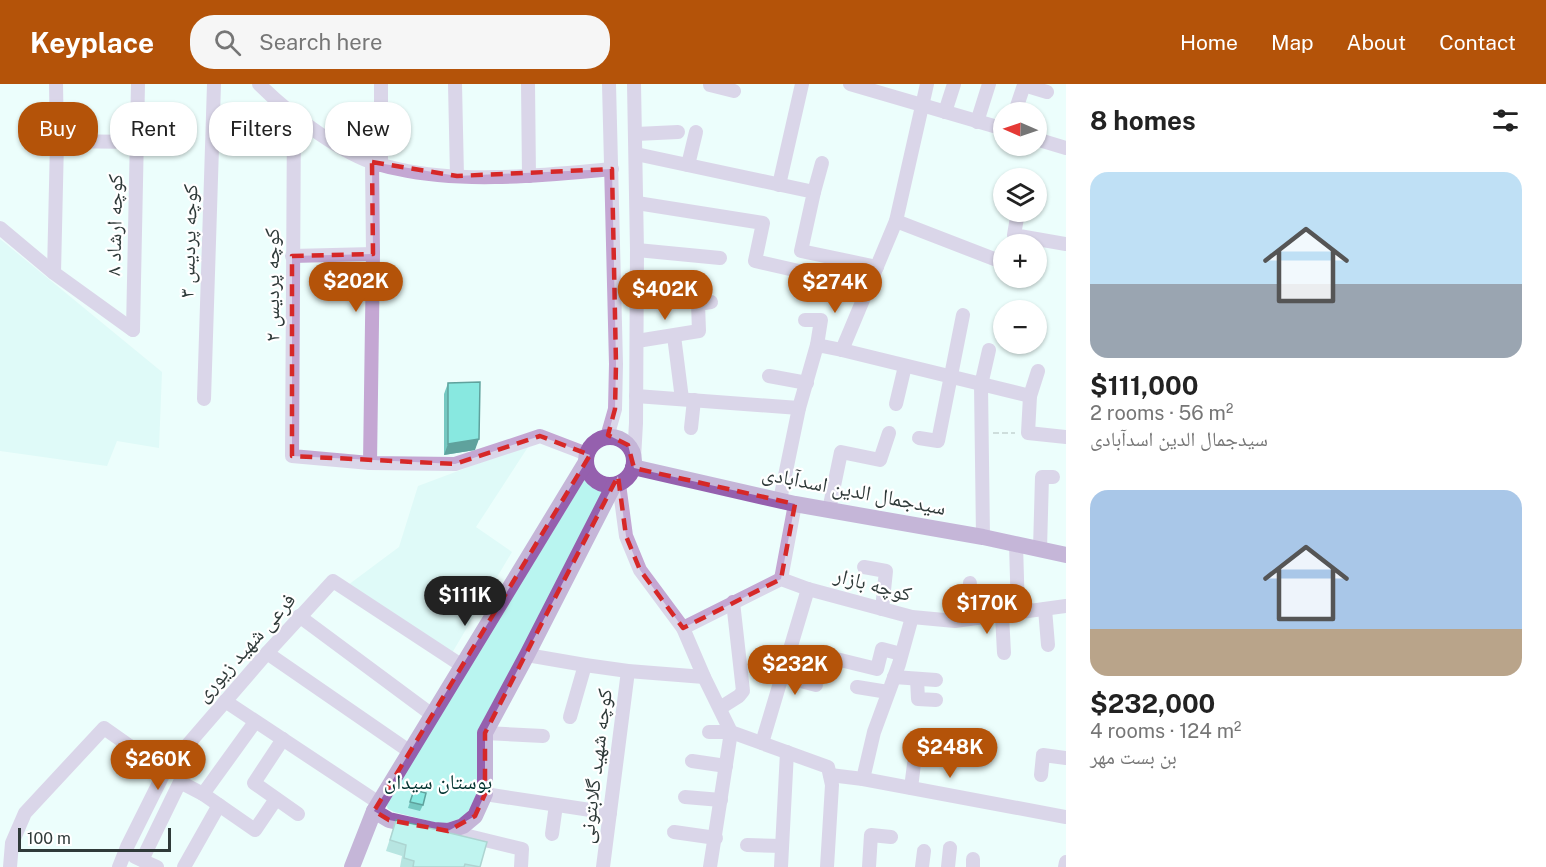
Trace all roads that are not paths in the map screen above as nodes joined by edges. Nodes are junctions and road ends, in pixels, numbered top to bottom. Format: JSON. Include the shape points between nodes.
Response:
{"nodes":[{"id":1,"x":56,"y":84,"type":"edge"},
{"id":2,"x":138,"y":84,"type":"edge"},
{"id":3,"x":214,"y":84,"type":"edge"},
{"id":4,"x":260,"y":84,"type":"edge"},
{"id":5,"x":381,"y":84,"type":"edge"},
{"id":6,"x":455,"y":84,"type":"edge"},
{"id":7,"x":528,"y":84,"type":"edge"},
{"id":8,"x":609,"y":84,"type":"edge"},
{"id":9,"x":634,"y":84,"type":"edge"},
{"id":10,"x":711,"y":84,"type":"edge"},
{"id":11,"x":801,"y":84,"type":"edge"},
{"id":12,"x":850,"y":84,"type":"edge"},
{"id":13,"x":927,"y":84,"type":"edge"},
{"id":14,"x":954,"y":84,"type":"edge"},
{"id":15,"x":988,"y":84,"type":"edge"},
{"id":16,"x":734,"y":91,"type":"dead end"},
{"id":17,"x":1047,"y":92,"type":"dead end"},
{"id":18,"x":56,"y":102,"type":"edge"},
{"id":19,"x":138,"y":102,"type":"edge"},
{"id":20,"x":280,"y":102,"type":"edge"},
{"id":21,"x":1018,"y":102,"type":"edge"},
{"id":22,"x":922,"y":105,"type":"junction"},
{"id":23,"x":945,"y":112,"type":"junction"},
{"id":24,"x":977,"y":122,"type":"junction"},
{"id":25,"x":993,"y":126,"type":"edge"},
{"id":26,"x":313,"y":128,"type":"edge"},
{"id":27,"x":678,"y":132,"type":"dead end"},
{"id":28,"x":696,"y":132,"type":"dead end"},
{"id":29,"x":636,"y":134,"type":"junction"},
{"id":30,"x":1047,"y":142,"type":"edge"},
{"id":31,"x":1066,"y":148,"type":"edge"},
{"id":32,"x":636,"y":154,"type":"junction"},
{"id":33,"x":57,"y":156,"type":"edge"},
{"id":34,"x":137,"y":156,"type":"edge"},
{"id":35,"x":293,"y":156,"type":"edge"},
{"id":36,"x":822,"y":163,"type":"dead end"},
{"id":37,"x":376,"y":164,"type":"junction"},
{"id":38,"x":688,"y":165,"type":"junction"},
{"id":39,"x":612,"y":170,"type":"junction"},
{"id":40,"x":457,"y":176,"type":"junction"},
{"id":41,"x":529,"y":176,"type":"junction"},
{"id":42,"x":779,"y":184,"type":"junction"},
{"id":43,"x":814,"y":192,"type":"junction"},
{"id":44,"x":637,"y":203,"type":"junction"},
{"id":45,"x":896,"y":220,"type":"junction"},
{"id":46,"x":0,"y":228,"type":"edge"},
{"id":47,"x":1047,"y":243,"type":"edge"},
{"id":48,"x":1066,"y":244,"type":"edge"},
{"id":49,"x":637,"y":250,"type":"junction"},
{"id":50,"x":373,"y":254,"type":"junction"},
{"id":51,"x":292,"y":256,"type":"junction"},
{"id":52,"x":720,"y":258,"type":"dead end"},
{"id":53,"x":993,"y":258,"type":"edge"},
{"id":54,"x":877,"y":267,"type":"junction"},
{"id":55,"x":54,"y":273,"type":"junction"},
{"id":56,"x":869,"y":287,"type":"junction"},
{"id":57,"x":711,"y":302,"type":"dead end"},
{"id":58,"x":963,"y":315,"type":"dead end"},
{"id":59,"x":805,"y":320,"type":"dead end"},
{"id":60,"x":674,"y":336,"type":"junction"},
{"id":61,"x":637,"y":341,"type":"junction"},
{"id":62,"x":817,"y":345,"type":"junction"},
{"id":63,"x":842,"y":350,"type":"junction"},
{"id":64,"x":989,"y":350,"type":"dead end"},
{"id":65,"x":905,"y":366,"type":"junction"},
{"id":66,"x":1038,"y":371,"type":"dead end"},
{"id":67,"x":769,"y":376,"type":"dead end"},
{"id":68,"x":950,"y":377,"type":"junction"},
{"id":69,"x":807,"y":383,"type":"junction"},
{"id":70,"x":981,"y":385,"type":"junction"},
{"id":71,"x":636,"y":396,"type":"junction"},
{"id":72,"x":1030,"y":396,"type":"junction"},
{"id":73,"x":204,"y":399,"type":"dead end"},
{"id":74,"x":688,"y":399,"type":"junction"},
{"id":75,"x":896,"y":404,"type":"dead end"},
{"id":76,"x":800,"y":408,"type":"junction"},
{"id":77,"x":690,"y":428,"type":"dead end"},
{"id":78,"x":889,"y":433,"type":"dead end"},
{"id":79,"x":607,"y":437,"type":"junction"},
{"id":80,"x":1066,"y":437,"type":"edge"},
{"id":81,"x":919,"y":438,"type":"dead end"},
{"id":82,"x":586,"y":458,"type":"junction"},
{"id":83,"x":370,"y":463,"type":"junction"},
{"id":84,"x":634,"y":463,"type":"junction"},
{"id":85,"x":1053,"y":477,"type":"dead end"},
{"id":86,"x":616,"y":484,"type":"junction"},
{"id":87,"x":788,"y":502,"type":"junction"},
{"id":88,"x":829,"y":510,"type":"junction"},
{"id":89,"x":983,"y":537,"type":"junction"},
{"id":90,"x":1017,"y":544,"type":"junction"},
{"id":91,"x":1040,"y":549,"type":"junction"},
{"id":92,"x":1066,"y":555,"type":"edge"},
{"id":93,"x":864,"y":567,"type":"dead end"},
{"id":94,"x":781,"y":579,"type":"junction"},
{"id":95,"x":970,"y":583,"type":"dead end"},
{"id":96,"x":808,"y":588,"type":"junction"},
{"id":97,"x":733,"y":603,"type":"junction"},
{"id":98,"x":1066,"y":606,"type":"edge"},
{"id":99,"x":882,"y":609,"type":"junction"},
{"id":100,"x":1045,"y":609,"type":"junction"},
{"id":101,"x":1018,"y":613,"type":"junction"},
{"id":102,"x":1002,"y":615,"type":"junction"},
{"id":103,"x":299,"y":617,"type":"junction"},
{"id":104,"x":912,"y":617,"type":"junction"},
{"id":105,"x":966,"y":619,"type":"junction"},
{"id":106,"x":682,"y":628,"type":"junction"},
{"id":107,"x":1048,"y":645,"type":"dead end"},
{"id":108,"x":267,"y":653,"type":"junction"},
{"id":109,"x":1004,"y":653,"type":"dead end"},
{"id":110,"x":901,"y":654,"type":"junction"},
{"id":111,"x":527,"y":655,"type":"junction"},
{"id":112,"x":828,"y":657,"type":"dead end"},
{"id":113,"x":461,"y":665,"type":"junction"},
{"id":114,"x":585,"y":665,"type":"junction"},
{"id":115,"x":628,"y":671,"type":"junction"},
{"id":116,"x":782,"y":676,"type":"junction"},
{"id":117,"x":704,"y":677,"type":"junction"},
{"id":118,"x":894,"y":677,"type":"junction"},
{"id":119,"x":917,"y":679,"type":"junction"},
{"id":120,"x":936,"y":680,"type":"dead end"},
{"id":121,"x":816,"y":686,"type":"dead end"},
{"id":122,"x":857,"y":687,"type":"dead end"},
{"id":123,"x":888,"y":692,"type":"junction"},
{"id":124,"x":936,"y":700,"type":"dead end"},
{"id":125,"x":225,"y":702,"type":"junction"},
{"id":126,"x":720,"y":708,"type":"junction"},
{"id":127,"x":432,"y":714,"type":"junction"},
{"id":128,"x":570,"y":717,"type":"dead end"},
{"id":129,"x":255,"y":722,"type":"junction"},
{"id":130,"x":709,"y":732,"type":"dead end"},
{"id":131,"x":731,"y":732,"type":"junction"},
{"id":132,"x":485,"y":733,"type":"junction"},
{"id":133,"x":543,"y":736,"type":"dead end"},
{"id":134,"x":282,"y":740,"type":"junction"},
{"id":135,"x":762,"y":743,"type":"junction"},
{"id":136,"x":409,"y":751,"type":"junction"},
{"id":137,"x":787,"y":752,"type":"junction"},
{"id":138,"x":1066,"y":758,"type":"edge"},
{"id":139,"x":692,"y":761,"type":"dead end"},
{"id":140,"x":914,"y":765,"type":"dead end"},
{"id":141,"x":726,"y":766,"type":"junction"},
{"id":142,"x":165,"y":771,"type":"junction"},
{"id":143,"x":830,"y":775,"type":"junction"},
{"id":144,"x":1041,"y":775,"type":"dead end"},
{"id":145,"x":863,"y":779,"type":"junction"},
{"id":146,"x":911,"y":788,"type":"junction"},
{"id":147,"x":203,"y":794,"type":"junction"},
{"id":148,"x":485,"y":794,"type":"junction"},
{"id":149,"x":685,"y":797,"type":"dead end"},
{"id":150,"x":276,"y":799,"type":"junction"},
{"id":151,"x":721,"y":800,"type":"junction"},
{"id":152,"x":219,"y":805,"type":"junction"},
{"id":153,"x":556,"y":805,"type":"junction"},
{"id":154,"x":376,"y":807,"type":"junction"},
{"id":155,"x":610,"y":813,"type":"junction"},
{"id":156,"x":298,"y":814,"type":"dead end"},
{"id":157,"x":1066,"y":817,"type":"edge"},
{"id":158,"x":448,"y":831,"type":"junction"},
{"id":159,"x":674,"y":832,"type":"dead end"},
{"id":160,"x":552,"y":834,"type":"dead end"},
{"id":161,"x":891,"y":837,"type":"dead end"},
{"id":162,"x":716,"y":838,"type":"junction"},
{"id":163,"x":747,"y":844,"type":"dead end"},
{"id":164,"x":782,"y":846,"type":"junction"},
{"id":165,"x":950,"y":848,"type":"dead end"},
{"id":166,"x":924,"y":851,"type":"dead end"},
{"id":167,"x":125,"y":852,"type":"junction"},
{"id":168,"x":142,"y":860,"type":"junction"},
{"id":169,"x":1066,"y":862,"type":"edge"},
{"id":170,"x":10,"y":867,"type":"edge"},
{"id":171,"x":119,"y":867,"type":"edge"},
{"id":172,"x":158,"y":867,"type":"edge"},
{"id":173,"x":183,"y":867,"type":"edge"},
{"id":174,"x":352,"y":867,"type":"edge"},
{"id":175,"x":521,"y":867,"type":"edge"},
{"id":176,"x":603,"y":867,"type":"edge"},
{"id":177,"x":710,"y":867,"type":"edge"},
{"id":178,"x":781,"y":867,"type":"edge"},
{"id":179,"x":827,"y":867,"type":"edge"},
{"id":180,"x":870,"y":867,"type":"edge"},
{"id":181,"x":922,"y":867,"type":"edge"},
{"id":182,"x":948,"y":867,"type":"edge"},
{"id":183,"x":1065,"y":867,"type":"edge"}],
"edges":[{"from":1,"to":18,"type":"street"},
{"from":2,"to":19,"type":"street","name":"کوچه ارشاد ۸"},
{"from":3,"to":73,"type":"street","name":"کوچه پردیس ۳"},
{"from":4,"to":20,"type":"street"},
{"from":5,"to":37,"type":"street"},
{"from":6,"to":40,"type":"street"},
{"from":7,"to":41,"type":"street"},
{"from":8,"to":39,"type":"street"},
{"from":9,"to":29,"type":"street"},
{"from":10,"to":16,"type":"street"},
{"from":11,"to":42,"type":"street"},
{"from":12,"to":22,"type":"street"},
{"from":13,"to":22,"type":"street"},
{"from":14,"to":23,"type":"street"},
{"from":15,"to":24,"type":"street"},
{"from":17,"to":21,"type":"street","via":[[1024,85]]},
{"from":22,"to":23,"type":"street"},
{"from":22,"to":45,"type":"street"},
{"from":23,"to":24,"type":"street"},
{"from":24,"to":25,"type":"street"},
{"from":26,"to":37,"type":"street"},
{"from":27,"to":29,"type":"street"},
{"from":28,"to":38,"type":"street"},
{"from":29,"to":32,"type":"street"},
{"from":30,"to":31,"type":"street"},
{"from":32,"to":38,"type":"street"},
{"from":32,"to":44,"type":"street"},
{"from":33,"to":55,"type":"street"},
{"from":34,"to":55,"type":"street","name":"کوچه ارشاد ۸","via":[[133,330]]},
{"from":35,"to":51,"type":"street","name":"کوچه پردیس ۲"},
{"from":36,"to":43,"type":"street"},
{"from":37,"to":40,"type":"street"},
{"from":37,"to":50,"type":"street"},
{"from":38,"to":42,"type":"street"},
{"from":39,"to":41,"type":"street"},
{"from":39,"to":79,"type":"street","via":[[616,363],[615,409]]},
{"from":40,"to":41,"type":"street"},
{"from":42,"to":43,"type":"street"},
{"from":43,"to":54,"type":"street","via":[[801,250]]},
{"from":44,"to":49,"type":"street"},
{"from":44,"to":56,"type":"street","via":[[763,223],[755,261]]},
{"from":45,"to":53,"type":"street"},
{"from":45,"to":54,"type":"street"},
{"from":46,"to":55,"type":"street"},
{"from":47,"to":48,"type":"street"},
{"from":49,"to":52,"type":"street"},
{"from":49,"to":61,"type":"street"},
{"from":50,"to":51,"type":"street"},
{"from":50,"to":83,"type":"street"},
{"from":51,"to":83,"type":"street","name":"کوچه پردیس ۲","via":[[292,456]]},
{"from":54,"to":56,"type":"street"},
{"from":56,"to":63,"type":"street"},
{"from":57,"to":60,"type":"street","via":[[698,304],[699,331]]},
{"from":58,"to":68,"type":"street"},
{"from":59,"to":62,"type":"street","via":[[821,320]]},
{"from":60,"to":61,"type":"street"},
{"from":60,"to":74,"type":"street"},
{"from":61,"to":71,"type":"street"},
{"from":62,"to":63,"type":"street"},
{"from":62,"to":69,"type":"street"},
{"from":63,"to":65,"type":"street"},
{"from":64,"to":70,"type":"street"},
{"from":65,"to":68,"type":"street"},
{"from":65,"to":75,"type":"street"},
{"from":66,"to":72,"type":"street"},
{"from":67,"to":69,"type":"street"},
{"from":68,"to":70,"type":"street"},
{"from":68,"to":81,"type":"street","via":[[938,441]]},
{"from":69,"to":76,"type":"street"},
{"from":70,"to":72,"type":"street"},
{"from":70,"to":89,"type":"street"},
{"from":71,"to":74,"type":"street"},
{"from":71,"to":84,"type":"street"},
{"from":72,"to":80,"type":"street","via":[[1028,433]]},
{"from":74,"to":76,"type":"street"},
{"from":74,"to":77,"type":"street"},
{"from":76,"to":87,"type":"street"},
{"from":78,"to":88,"type":"street","via":[[880,460],[841,452]]},
{"from":79,"to":82,"type":"main road","via":[[594,442]]},
{"from":79,"to":84,"type":"main road","via":[[628,445]]},
{"from":82,"to":83,"type":"street","via":[[540,436],[455,464]]},
{"from":82,"to":86,"type":"main road","via":[[592,477],[606,485]]},
{"from":82,"to":113,"type":"main road"},
{"from":84,"to":86,"type":"main road","via":[[629,476]]},
{"from":84,"to":87,"type":"main road","name":"سیدجمال الدین اسدآبادی"},
{"from":85,"to":91,"type":"street","via":[[1042,477]]},
{"from":86,"to":106,"type":"street","via":[[626,536],[640,570]]},
{"from":86,"to":111,"type":"main road"},
{"from":87,"to":88,"type":"main road","name":"سیدجمال الدین اسدآبادی"},
{"from":87,"to":94,"type":"street"},
{"from":88,"to":89,"type":"main road","name":"سیدجمال الدین اسدآبادی"},
{"from":89,"to":90,"type":"main road","name":"سیدجمال الدین اسدآبادی"},
{"from":90,"to":91,"type":"main road","name":"سیدجمال الدین اسدآبادی"},
{"from":90,"to":101,"type":"street"},
{"from":91,"to":92,"type":"main road","name":"سیدجمال الدین اسدآبادی"},
{"from":93,"to":99,"type":"street","via":[[886,571]]},
{"from":94,"to":96,"type":"street","name":"کوچه بازار"},
{"from":94,"to":97,"type":"street"},
{"from":95,"to":105,"type":"street"},
{"from":96,"to":99,"type":"street","name":"کوچه بازار"},
{"from":96,"to":116,"type":"street"},
{"from":97,"to":106,"type":"street"},
{"from":97,"to":126,"type":"street","via":[[743,691]]},
{"from":98,"to":100,"type":"street","name":"کوچه بازار"},
{"from":99,"to":104,"type":"street","name":"کوچه بازار"},
{"from":100,"to":101,"type":"street","name":"کوچه بازار"},
{"from":100,"to":107,"type":"street"},
{"from":101,"to":102,"type":"street","name":"کوچه بازار"},
{"from":102,"to":105,"type":"street","name":"کوچه بازار"},
{"from":102,"to":109,"type":"street"},
{"from":103,"to":108,"type":"street","name":"فرعی شهید زیوری"},
{"from":103,"to":113,"type":"street","name":"فرعی شهید زیوری","via":[[333,581]]},
{"from":103,"to":127,"type":"street"},
{"from":104,"to":105,"type":"street","name":"کوچه بازار"},
{"from":104,"to":110,"type":"street"},
{"from":106,"to":117,"type":"street"},
{"from":108,"to":125,"type":"street","name":"فرعی شهید زیوری"},
{"from":108,"to":136,"type":"street"},
{"from":110,"to":112,"type":"street","via":[[882,649],[877,669]]},
{"from":110,"to":118,"type":"street"},
{"from":111,"to":114,"type":"street"},
{"from":111,"to":132,"type":"main road"},
{"from":113,"to":127,"type":"main road"},
{"from":114,"to":115,"type":"street"},
{"from":114,"to":128,"type":"street"},
{"from":115,"to":117,"type":"street"},
{"from":115,"to":155,"type":"street","name":"کوچه شهید گلابتونی"},
{"from":116,"to":121,"type":"street"},
{"from":116,"to":135,"type":"street"},
{"from":117,"to":126,"type":"street"},
{"from":118,"to":119,"type":"street"},
{"from":118,"to":123,"type":"street"},
{"from":119,"to":120,"type":"street"},
{"from":119,"to":124,"type":"street","via":[[918,699]]},
{"from":122,"to":123,"type":"street"},
{"from":123,"to":145,"type":"street"},
{"from":125,"to":129,"type":"street"},
{"from":125,"to":142,"type":"street","name":"فرعی شهید زیوری"},
{"from":126,"to":131,"type":"street"},
{"from":127,"to":136,"type":"main road"},
{"from":129,"to":134,"type":"street"},
{"from":129,"to":147,"type":"street"},
{"from":130,"to":131,"type":"street"},
{"from":131,"to":135,"type":"street"},
{"from":131,"to":141,"type":"street"},
{"from":132,"to":133,"type":"street"},
{"from":132,"to":148,"type":"main road"},
{"from":134,"to":150,"type":"street","via":[[254,783]]},
{"from":134,"to":154,"type":"street"},
{"from":135,"to":137,"type":"street"},
{"from":136,"to":154,"type":"main road"},
{"from":137,"to":143,"type":"street","via":[[828,767]]},
{"from":137,"to":164,"type":"street"},
{"from":138,"to":144,"type":"street","via":[[1043,755]]},
{"from":139,"to":141,"type":"street"},
{"from":140,"to":146,"type":"street"},
{"from":141,"to":151,"type":"street"},
{"from":142,"to":167,"type":"street","name":"فرعی شهید زیوری"},
{"from":142,"to":170,"type":"street","via":[[104,728],[25,813],[12,843]]},
{"from":143,"to":145,"type":"street"},
{"from":143,"to":179,"type":"street"},
{"from":145,"to":146,"type":"street"},
{"from":146,"to":157,"type":"street"},
{"from":147,"to":152,"type":"street"},
{"from":147,"to":168,"type":"street","via":[[180,782]]},
{"from":148,"to":153,"type":"street"},
{"from":148,"to":158,"type":"main road","via":[[475,816]]},
{"from":149,"to":151,"type":"street"},
{"from":150,"to":152,"type":"street","via":[[255,830]]},
{"from":150,"to":156,"type":"street"},
{"from":151,"to":162,"type":"street"},
{"from":152,"to":173,"type":"street"},
{"from":153,"to":155,"type":"street"},
{"from":153,"to":160,"type":"street"},
{"from":154,"to":158,"type":"main road","via":[[389,820]]},
{"from":154,"to":174,"type":"main road"},
{"from":155,"to":176,"type":"street","name":"کوچه شهید گلابتونی"},
{"from":158,"to":175,"type":"street","via":[[522,849]]},
{"from":159,"to":162,"type":"street"},
{"from":161,"to":180,"type":"street","via":[[872,835]]},
{"from":162,"to":177,"type":"street"},
{"from":163,"to":164,"type":"street"},
{"from":164,"to":178,"type":"street"},
{"from":165,"to":182,"type":"street"},
{"from":166,"to":181,"type":"street"},
{"from":167,"to":168,"type":"street"},
{"from":167,"to":171,"type":"street","name":"فرعی شهید زیوری"},
{"from":168,"to":172,"type":"street"},
{"from":169,"to":183,"type":"street"}]}
